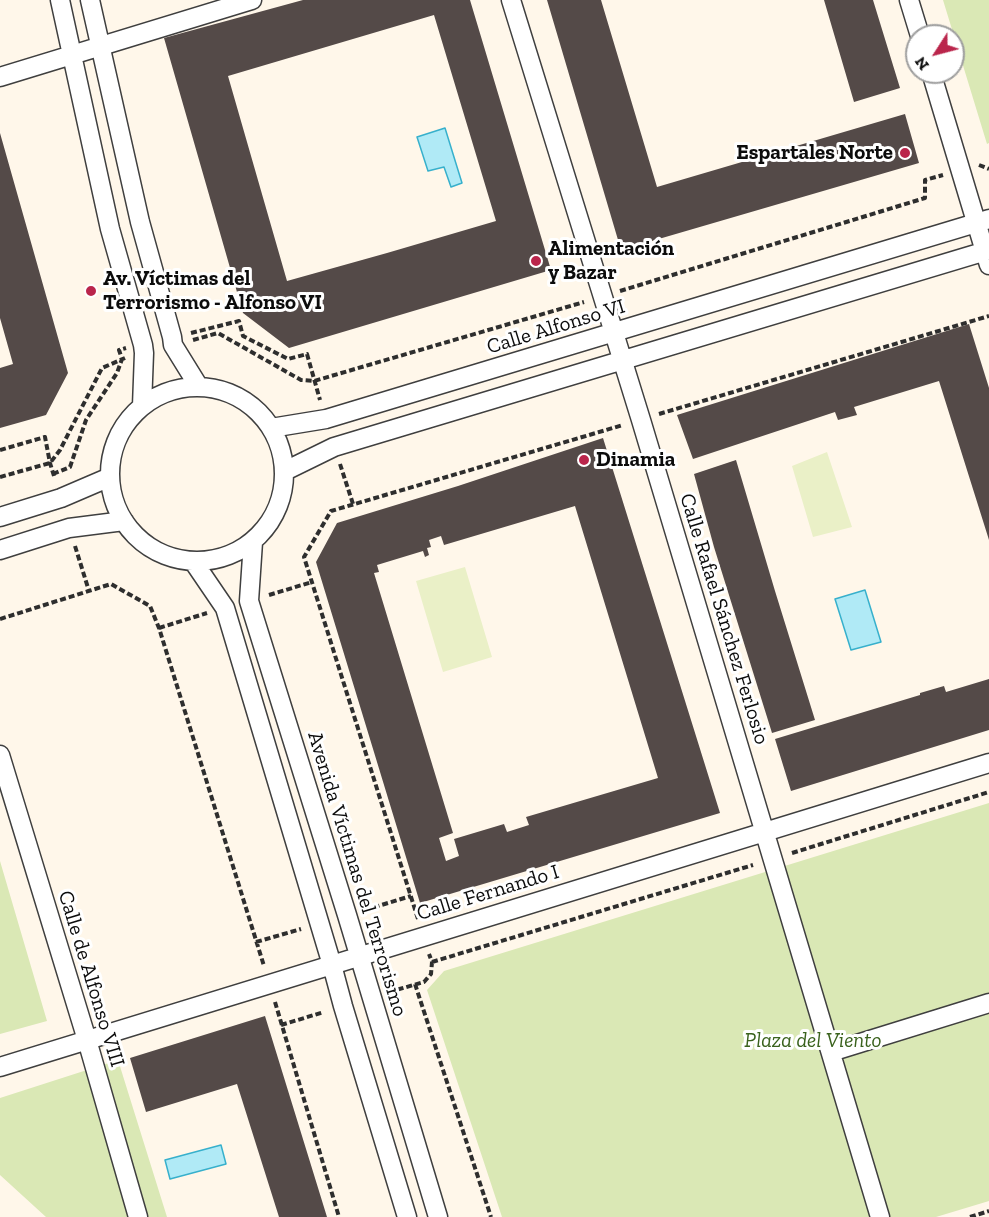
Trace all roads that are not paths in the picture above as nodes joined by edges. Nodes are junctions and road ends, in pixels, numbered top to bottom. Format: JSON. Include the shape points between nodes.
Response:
{"nodes":[{"id":1,"x":60,"y":0,"type":"edge"},
{"id":2,"x":90,"y":0,"type":"edge"},
{"id":3,"x":252,"y":0,"type":"edge"},
{"id":4,"x":511,"y":0,"type":"edge"},
{"id":5,"x":909,"y":0,"type":"edge"},
{"id":6,"x":916,"y":24,"type":"edge"},
{"id":7,"x":100,"y":47,"type":"junction"},
{"id":8,"x":72,"y":56,"type":"junction"},
{"id":9,"x":0,"y":77,"type":"edge"},
{"id":10,"x":935,"y":84,"type":"edge"},
{"id":11,"x":983,"y":221,"type":"edge"},
{"id":12,"x":988,"y":255,"type":"edge"},
{"id":13,"x":614,"y":333,"type":"junction"},
{"id":14,"x":622,"y":360,"type":"junction"},
{"id":15,"x":199,"y":387,"type":"junction"},
{"id":16,"x":142,"y":406,"type":"junction"},
{"id":17,"x":271,"y":428,"type":"junction"},
{"id":18,"x":285,"y":471,"type":"junction"},
{"id":19,"x":110,"y":477,"type":"junction"},
{"id":20,"x":0,"y":518,"type":"edge"},
{"id":21,"x":124,"y":521,"type":"junction"},
{"id":22,"x":253,"y":542,"type":"junction"},
{"id":23,"x":0,"y":550,"type":"edge"},
{"id":24,"x":193,"y":561,"type":"junction"},
{"id":25,"x":0,"y":755,"type":"edge"},
{"id":26,"x":989,"y":763,"type":"edge"},
{"id":27,"x":764,"y":832,"type":"junction"},
{"id":28,"x":359,"y":956,"type":"junction"},
{"id":29,"x":332,"y":965,"type":"junction"},
{"id":30,"x":989,"y":1003,"type":"edge"},
{"id":31,"x":87,"y":1040,"type":"junction"},
{"id":32,"x":831,"y":1052,"type":"junction"},
{"id":33,"x":0,"y":1067,"type":"edge"},
{"id":34,"x":138,"y":1217,"type":"edge"},
{"id":35,"x":407,"y":1217,"type":"edge"},
{"id":36,"x":438,"y":1217,"type":"edge"},
{"id":37,"x":880,"y":1217,"type":"edge"}],
"edges":[{"from":1,"to":8,"type":"street"},
{"from":2,"to":7,"type":"street"},
{"from":3,"to":7,"type":"street"},
{"from":4,"to":13,"type":"street","name":"Calle Rafael Sánchez Ferlosio"},
{"from":5,"to":6,"type":"street"},
{"from":7,"to":8,"type":"street"},
{"from":7,"to":15,"type":"street","via":[[173,345]]},
{"from":8,"to":9,"type":"street"},
{"from":8,"to":16,"type":"street","via":[[110,229],[143,345]]},
{"from":10,"to":11,"type":"street","via":[[960,169]]},
{"from":11,"to":12,"type":"street"},
{"from":11,"to":13,"type":"street","name":"Calle Alfonso VI"},
{"from":12,"to":14,"type":"street"},
{"from":13,"to":14,"type":"street","name":"Calle Rafael Sánchez Ferlosio"},
{"from":13,"to":17,"type":"street","name":"Calle Alfonso VI","via":[[326,419]]},
{"from":14,"to":18,"type":"street","via":[[334,447]]},
{"from":14,"to":27,"type":"street","name":"Calle Rafael Sánchez Ferlosio"},
{"from":15,"to":16,"type":"street","via":[[170,391]]},
{"from":15,"to":17,"type":"street","via":[[226,392],[250,405]]},
{"from":16,"to":19,"type":"street","via":[[121,431],[112,454]]},
{"from":17,"to":18,"type":"street","via":[[281,448]]},
{"from":18,"to":22,"type":"street","via":[[274,517]]},
{"from":19,"to":20,"type":"street"},
{"from":19,"to":21,"type":"street","via":[[114,501]]},
{"from":21,"to":23,"type":"street","via":[[69,528]]},
{"from":21,"to":24,"type":"street","via":[[144,543],[173,558]]},
{"from":22,"to":24,"type":"street","via":[[224,558]]},
{"from":22,"to":28,"type":"street","name":"Avenida Víctimas del Terrorismo","via":[[249,601]]},
{"from":24,"to":29,"type":"street","via":[[225,608]]},
{"from":25,"to":31,"type":"street","name":"Calle de Alfonso VIII"},
{"from":26,"to":27,"type":"street","name":"Calle Fernando I"},
{"from":27,"to":28,"type":"street","name":"Calle Fernando I"},
{"from":27,"to":32,"type":"street","name":"Calle Rafael Sánchez Ferlosio"},
{"from":28,"to":29,"type":"street","name":"Calle Fernando I"},
{"from":28,"to":36,"type":"street","name":"Avenida Víctimas del Terrorismo"},
{"from":29,"to":31,"type":"street","name":"Calle Fernando I"},
{"from":29,"to":35,"type":"street"},
{"from":30,"to":32,"type":"street"},
{"from":31,"to":33,"type":"street","name":"Calle Fernando I"},
{"from":31,"to":34,"type":"street","name":"Calle de Alfonso VIII"},
{"from":32,"to":37,"type":"street","name":"Calle Rafael Sánchez Ferlosio"}]}
